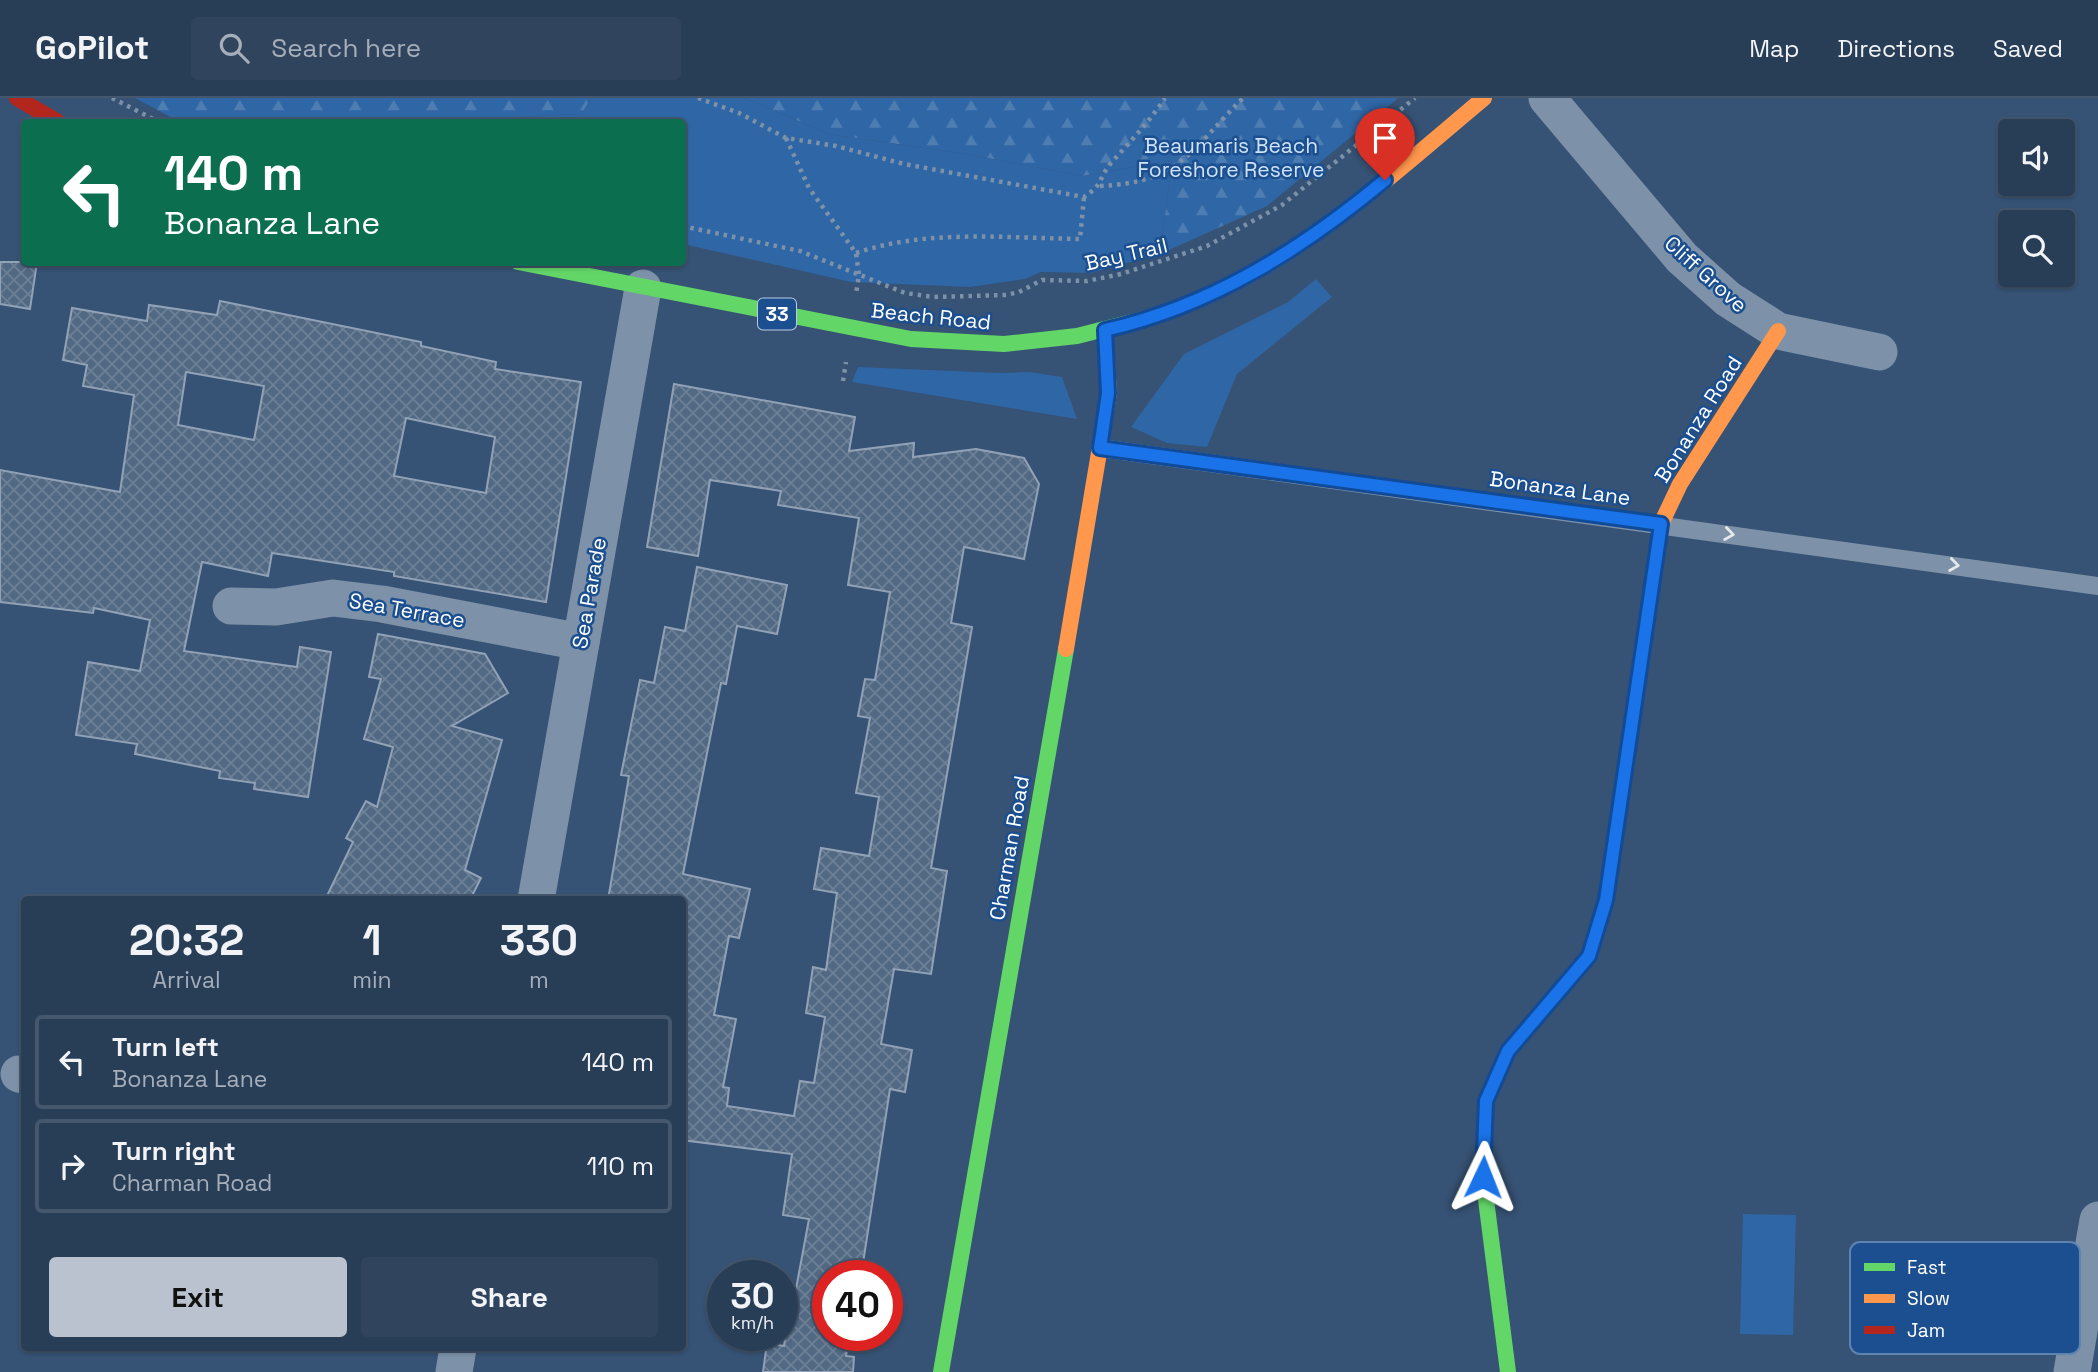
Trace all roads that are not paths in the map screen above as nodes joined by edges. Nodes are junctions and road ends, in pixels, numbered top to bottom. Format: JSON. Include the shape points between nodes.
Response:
{"nodes":[{"id":1,"x":17,"y":98,"type":"edge"},
{"id":2,"x":1484,"y":98,"type":"edge"},
{"id":3,"x":1547,"y":98,"type":"edge"},
{"id":4,"x":53,"y":119,"type":"edge"},
{"id":5,"x":537,"y":266,"type":"edge"},
{"id":6,"x":643,"y":288,"type":"junction"},
{"id":7,"x":1105,"y":330,"type":"junction"},
{"id":8,"x":1778,"y":331,"type":"junction"},
{"id":9,"x":1879,"y":352,"type":"dead end"},
{"id":10,"x":1100,"y":448,"type":"junction"},
{"id":11,"x":1661,"y":524,"type":"junction"},
{"id":12,"x":2098,"y":586,"type":"edge"},
{"id":13,"x":231,"y":606,"type":"dead end"},
{"id":14,"x":581,"y":642,"type":"junction"},
{"id":15,"x":537,"y":896,"type":"edge"},
{"id":16,"x":2098,"y":1225,"type":"edge"},
{"id":17,"x":2080,"y":1327,"type":"edge"},
{"id":18,"x":458,"y":1351,"type":"edge"},
{"id":19,"x":2075,"y":1354,"type":"edge"},
{"id":20,"x":454,"y":1372,"type":"edge"},
{"id":21,"x":941,"y":1372,"type":"edge"},
{"id":22,"x":1508,"y":1372,"type":"edge"},
{"id":23,"x":2072,"y":1372,"type":"edge"}],
"edges":[{"from":1,"to":4,"type":"main road"},
{"from":2,"to":7,"type":"main road","name":"Beach Road","number":"33","via":[[1346,213],[1262,269],[1173,311]]},
{"from":3,"to":8,"type":"street","name":"Cliff Grove","via":[[1682,258],[1728,299]]},
{"from":5,"to":6,"type":"main road","name":"Beach Road","number":"33"},
{"from":6,"to":7,"type":"main road","name":"Beach Road","number":"33","via":[[940,342],[1004,344]]},
{"from":6,"to":14,"type":"street","name":"Sea Parade"},
{"from":7,"to":10,"type":"main road","name":"Charman Road","via":[[1108,393]]},
{"from":8,"to":9,"type":"street","name":"Cliff Grove"},
{"from":8,"to":11,"type":"main road","name":"Bonanza Road","via":[[1680,484]]},
{"from":10,"to":11,"type":"lane","name":"Bonanza Lane"},
{"from":10,"to":21,"type":"main road","name":"Charman Road"},
{"from":11,"to":12,"type":"lane","name":"Bonanza Lane","one_way":true},
{"from":11,"to":22,"type":"main road","name":"Bonanza Road","via":[[1606,900],[1589,956],[1508,1051],[1486,1101],[1483,1177]]},
{"from":13,"to":14,"type":"street","name":"Sea Terrace","via":[[276,607],[332,598]]},
{"from":14,"to":15,"type":"street","name":"Sea Parade"},
{"from":16,"to":17,"type":"street"},
{"from":18,"to":20,"type":"street"},
{"from":19,"to":23,"type":"street"}]}
